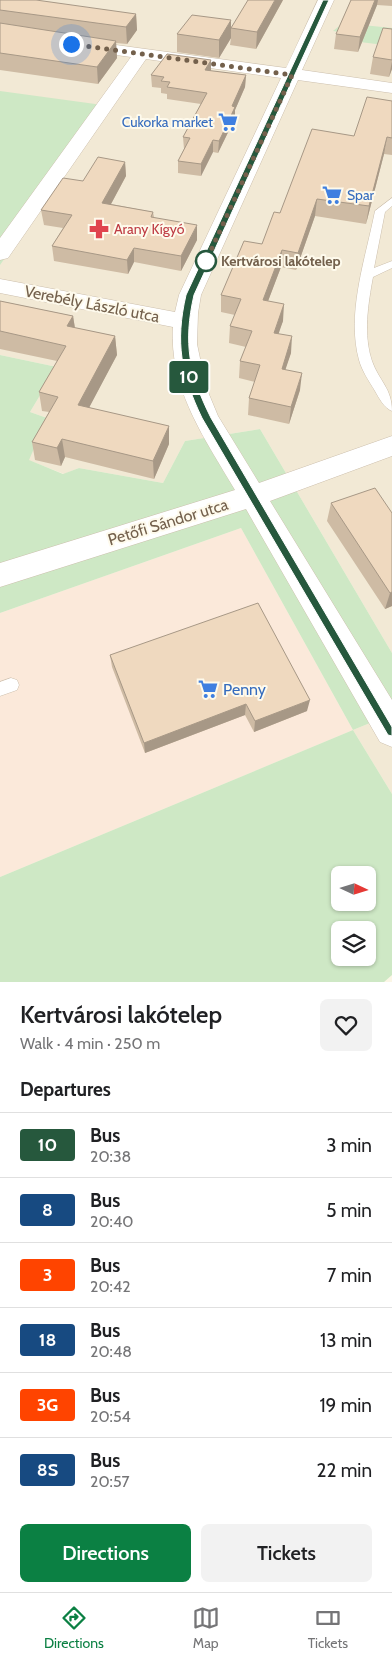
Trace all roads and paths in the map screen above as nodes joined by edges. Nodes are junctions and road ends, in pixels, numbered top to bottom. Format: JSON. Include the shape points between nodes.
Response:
{"nodes":[{"id":1,"x":326,"y":0,"type":"edge"},
{"id":2,"x":66,"y":44,"type":"edge"},
{"id":3,"x":141,"y":55,"type":"junction"},
{"id":4,"x":292,"y":75,"type":"junction"},
{"id":5,"x":392,"y":88,"type":"edge"},
{"id":6,"x":392,"y":202,"type":"edge"},
{"id":7,"x":0,"y":253,"type":"edge"},
{"id":8,"x":392,"y":264,"type":"edge"},
{"id":9,"x":368,"y":274,"type":"junction"},
{"id":10,"x":0,"y":286,"type":"edge"},
{"id":11,"x":184,"y":321,"type":"junction"},
{"id":12,"x":392,"y":406,"type":"edge"},
{"id":13,"x":392,"y":446,"type":"edge"},
{"id":14,"x":252,"y":496,"type":"junction"},
{"id":15,"x":0,"y":575,"type":"edge"},
{"id":16,"x":392,"y":731,"type":"edge"}],
"edges":[{"from":1,"to":4,"type":"street"},
{"from":2,"to":3,"type":"street"},
{"from":3,"to":4,"type":"street"},
{"from":3,"to":7,"type":"street"},
{"from":4,"to":5,"type":"street"},
{"from":4,"to":11,"type":"street","via":[[190,295]]},
{"from":6,"to":9,"type":"lane","via":[[380,210]]},
{"from":8,"to":9,"type":"lane"},
{"from":9,"to":12,"type":"lane","via":[[361,335],[365,360]]},
{"from":10,"to":11,"type":"street","name":"Verebély László utca"},
{"from":11,"to":14,"type":"street","via":[[186,363],[193,390]]},
{"from":13,"to":14,"type":"street","name":"Petőfi Sándor utca"},
{"from":14,"to":15,"type":"street","name":"Petőfi Sándor utca"},
{"from":14,"to":16,"type":"street"}]}
